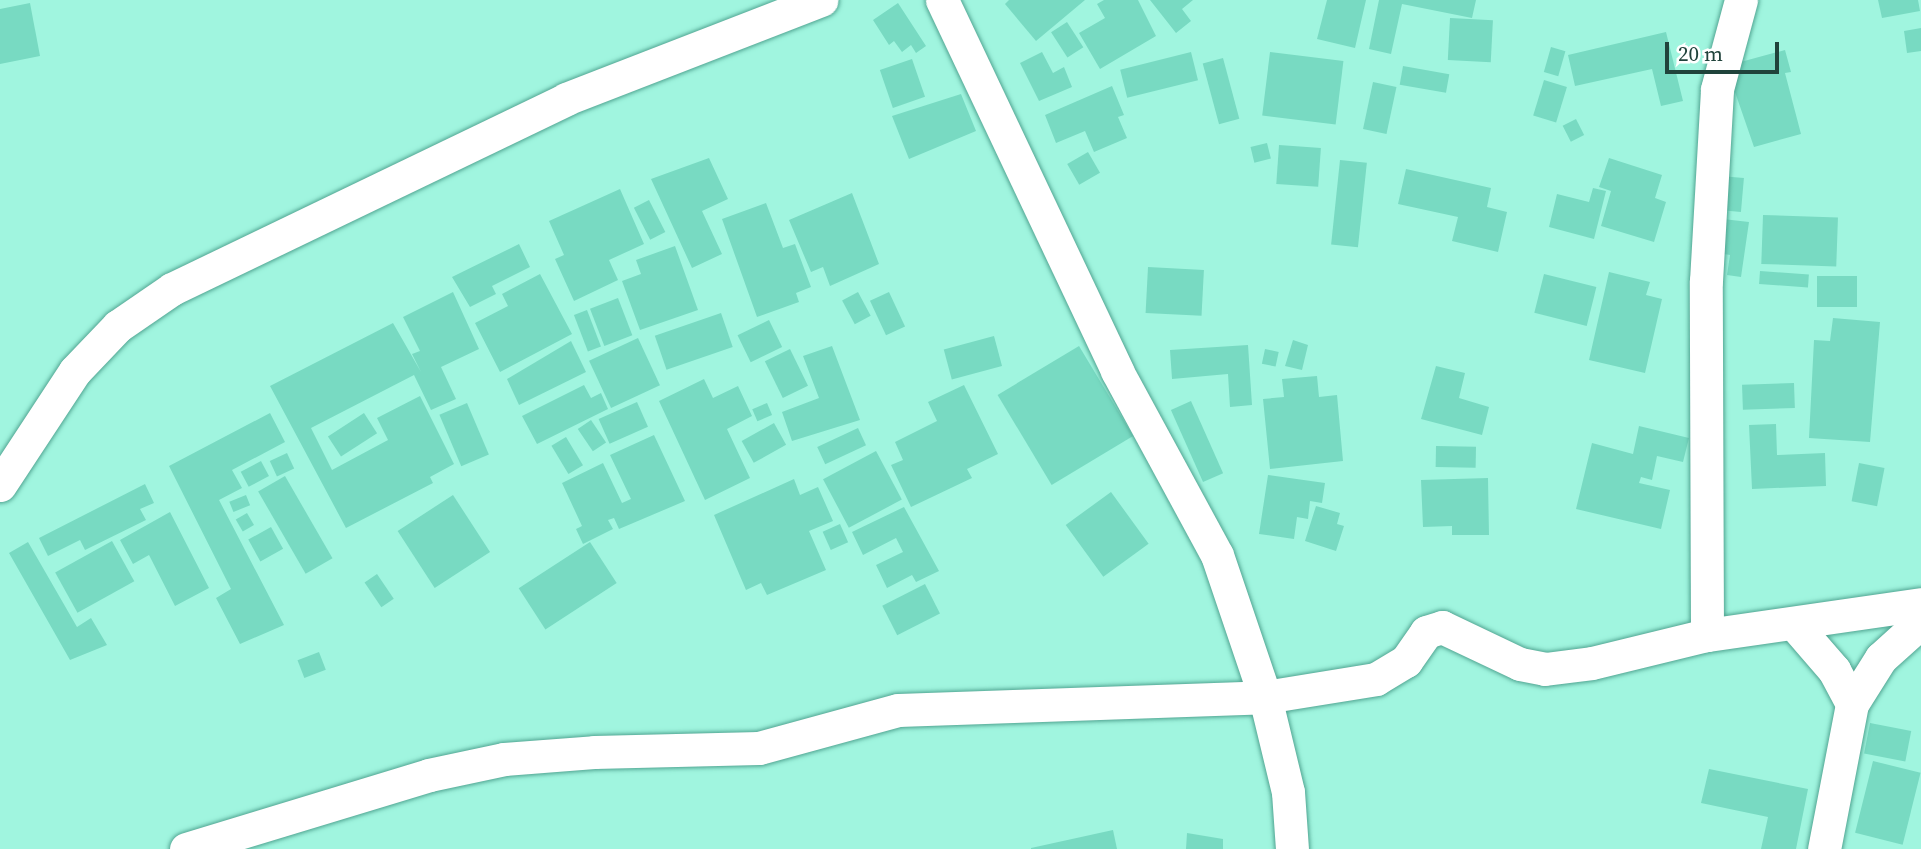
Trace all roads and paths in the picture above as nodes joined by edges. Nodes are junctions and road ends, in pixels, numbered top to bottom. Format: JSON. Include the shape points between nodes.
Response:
{"nodes":[{"id":1,"x":821,"y":0,"type":"edge"},
{"id":2,"x":942,"y":0,"type":"edge"},
{"id":3,"x":1741,"y":0,"type":"edge"},
{"id":4,"x":0,"y":485,"type":"edge"},
{"id":5,"x":1921,"y":604,"type":"edge"},
{"id":6,"x":1921,"y":622,"type":"edge"},
{"id":7,"x":1795,"y":625,"type":"junction"},
{"id":8,"x":1707,"y":635,"type":"junction"},
{"id":9,"x":1265,"y":697,"type":"junction"},
{"id":10,"x":1853,"y":704,"type":"junction"},
{"id":11,"x":186,"y":849,"type":"edge"},
{"id":12,"x":1292,"y":849,"type":"edge"},
{"id":13,"x":1824,"y":849,"type":"edge"}],
"edges":[{"from":1,"to":4,"type":"street","via":[[566,99],[172,289],[118,326],[75,371]]},
{"from":2,"to":9,"type":"street","via":[[1117,371],[1217,555]]},
{"from":3,"to":8,"type":"street","via":[[1717,89],[1706,281]]},
{"from":5,"to":7,"type":"street"},
{"from":6,"to":10,"type":"street","via":[[1881,659]]},
{"from":7,"to":8,"type":"street"},
{"from":7,"to":10,"type":"street","via":[[1834,670]]},
{"from":8,"to":9,"type":"street","via":[[1592,663],[1545,669],[1520,663],[1442,626],[1426,632],[1405,660],[1376,679]]},
{"from":9,"to":11,"type":"street","via":[[898,710],[759,748],[504,759],[429,775]]},
{"from":9,"to":12,"type":"street","via":[[1288,792]]},
{"from":10,"to":13,"type":"street"}]}
